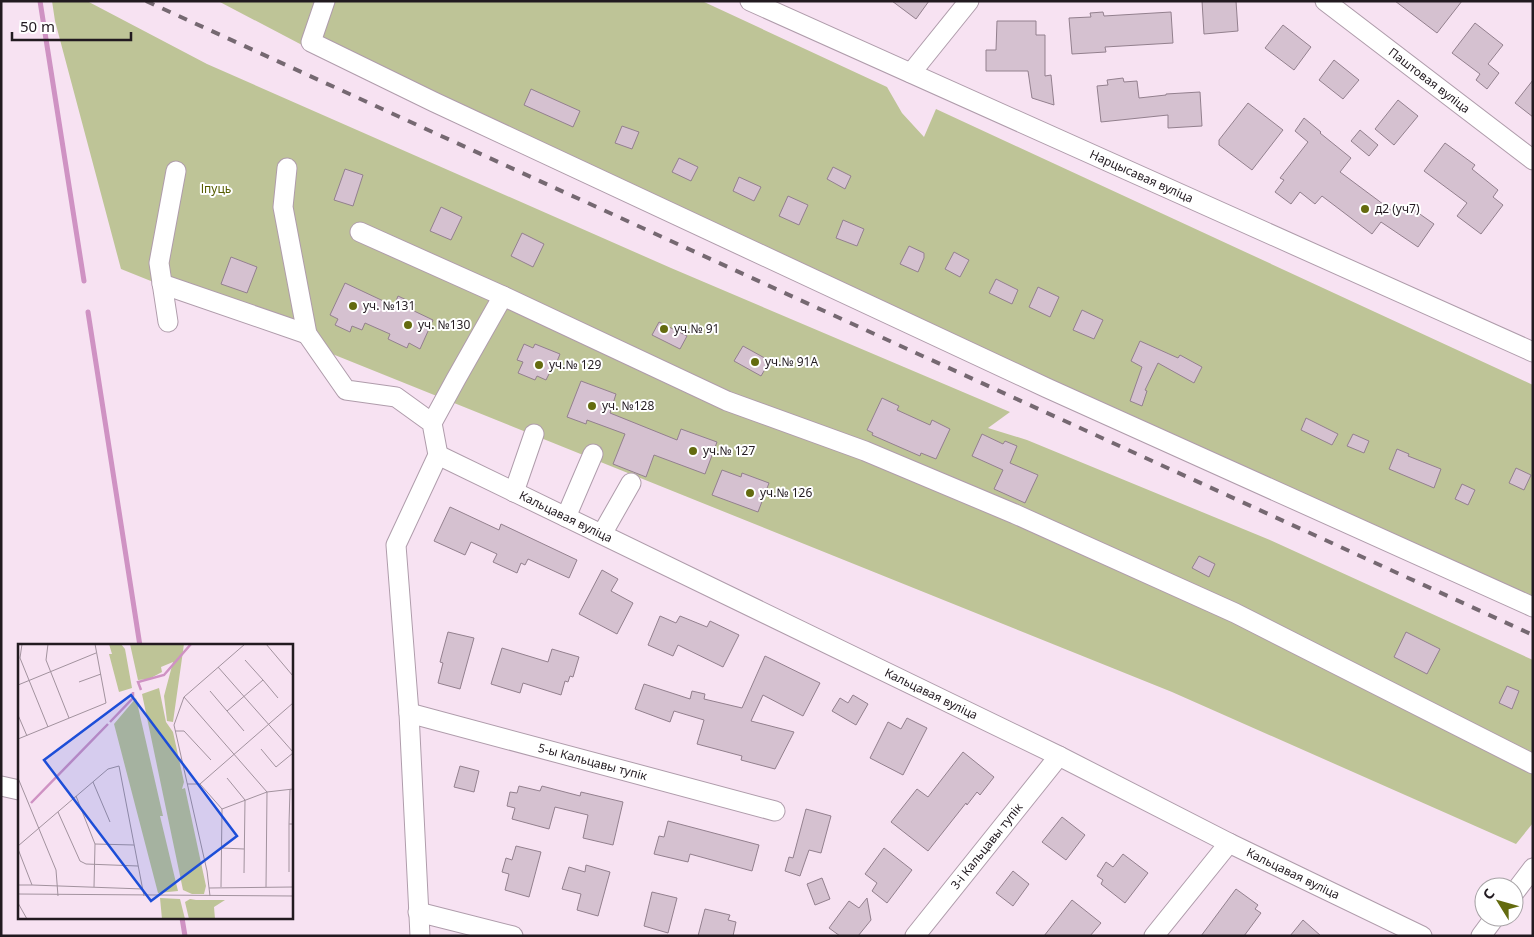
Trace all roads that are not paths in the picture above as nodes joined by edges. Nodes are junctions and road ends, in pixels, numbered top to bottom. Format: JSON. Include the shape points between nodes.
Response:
{"nodes":[{"id":1,"x":325,"y":1,"type":"edge"},
{"id":2,"x":750,"y":1,"type":"edge"},
{"id":3,"x":968,"y":1,"type":"edge"},
{"id":4,"x":1325,"y":1,"type":"edge"},
{"id":5,"x":911,"y":73,"type":"junction"},
{"id":6,"x":1533,"y":160,"type":"edge"},
{"id":7,"x":287,"y":168,"type":"dead end"},
{"id":8,"x":176,"y":171,"type":"dead end"},
{"id":9,"x":360,"y":232,"type":"dead end"},
{"id":10,"x":162,"y":284,"type":"junction"},
{"id":11,"x":503,"y":296,"type":"junction"},
{"id":12,"x":168,"y":322,"type":"dead end"},
{"id":13,"x":307,"y":334,"type":"junction"},
{"id":14,"x":1533,"y":352,"type":"edge"},
{"id":15,"x":432,"y":423,"type":"junction"},
{"id":16,"x":534,"y":434,"type":"dead end"},
{"id":17,"x":593,"y":454,"type":"dead end"},
{"id":18,"x":438,"y":455,"type":"junction"},
{"id":19,"x":631,"y":484,"type":"dead end"},
{"id":20,"x":514,"y":492,"type":"junction"},
{"id":21,"x":566,"y":517,"type":"junction"},
{"id":22,"x":602,"y":534,"type":"junction"},
{"id":23,"x":1533,"y":607,"type":"edge"},
{"id":24,"x":409,"y":713,"type":"junction"},
{"id":25,"x":1059,"y":756,"type":"junction"},
{"id":26,"x":1533,"y":764,"type":"edge"},
{"id":27,"x":1,"y":786,"type":"edge"},
{"id":28,"x":18,"y":790,"type":"edge"},
{"id":29,"x":775,"y":811,"type":"dead end"},
{"id":30,"x":1229,"y":843,"type":"junction"},
{"id":31,"x":1533,"y":868,"type":"edge"},
{"id":32,"x":1524,"y":880,"type":"edge"},
{"id":33,"x":418,"y":912,"type":"junction"},
{"id":34,"x":1411,"y":934,"type":"edge"},
{"id":35,"x":420,"y":936,"type":"edge"},
{"id":36,"x":513,"y":936,"type":"edge"},
{"id":37,"x":915,"y":936,"type":"edge"},
{"id":38,"x":1154,"y":936,"type":"edge"}],
"edges":[{"from":1,"to":23,"type":"street","via":[[311,42],[1029,380]]},
{"from":2,"to":5,"type":"street","name":"Нарцысавая вуліца"},
{"from":3,"to":5,"type":"street"},
{"from":4,"to":6,"type":"street","name":"Паштовая вуліца"},
{"from":5,"to":14,"type":"street","name":"Нарцысавая вуліца"},
{"from":7,"to":13,"type":"street","via":[[283,207]]},
{"from":8,"to":10,"type":"street","via":[[159,263]]},
{"from":9,"to":11,"type":"street"},
{"from":10,"to":12,"type":"street"},
{"from":10,"to":13,"type":"street"},
{"from":11,"to":15,"type":"street"},
{"from":11,"to":26,"type":"street","via":[[727,402],[865,451],[1235,613]]},
{"from":13,"to":15,"type":"street","via":[[346,390],[396,397]]},
{"from":15,"to":18,"type":"street"},
{"from":16,"to":20,"type":"street"},
{"from":17,"to":21,"type":"street"},
{"from":18,"to":20,"type":"street","name":"Кальцавая вуліца"},
{"from":18,"to":24,"type":"street","via":[[396,545]]},
{"from":19,"to":22,"type":"street"},
{"from":20,"to":21,"type":"street","name":"Кальцавая вуліца"},
{"from":21,"to":22,"type":"street","name":"Кальцавая вуліца"},
{"from":22,"to":25,"type":"street","name":"Кальцавая вуліца"},
{"from":24,"to":29,"type":"street","name":"5-ы Кальцавы тупік"},
{"from":24,"to":33,"type":"street"},
{"from":25,"to":30,"type":"street","name":"Кальцавая вуліца"},
{"from":25,"to":37,"type":"street","name":"3-і Кальцавы тупік"},
{"from":27,"to":28,"type":"street"},
{"from":30,"to":34,"type":"street","name":"Кальцавая вуліца"},
{"from":30,"to":38,"type":"street"},
{"from":31,"to":32,"type":"street"},
{"from":33,"to":35,"type":"street"},
{"from":33,"to":36,"type":"street"}]}
